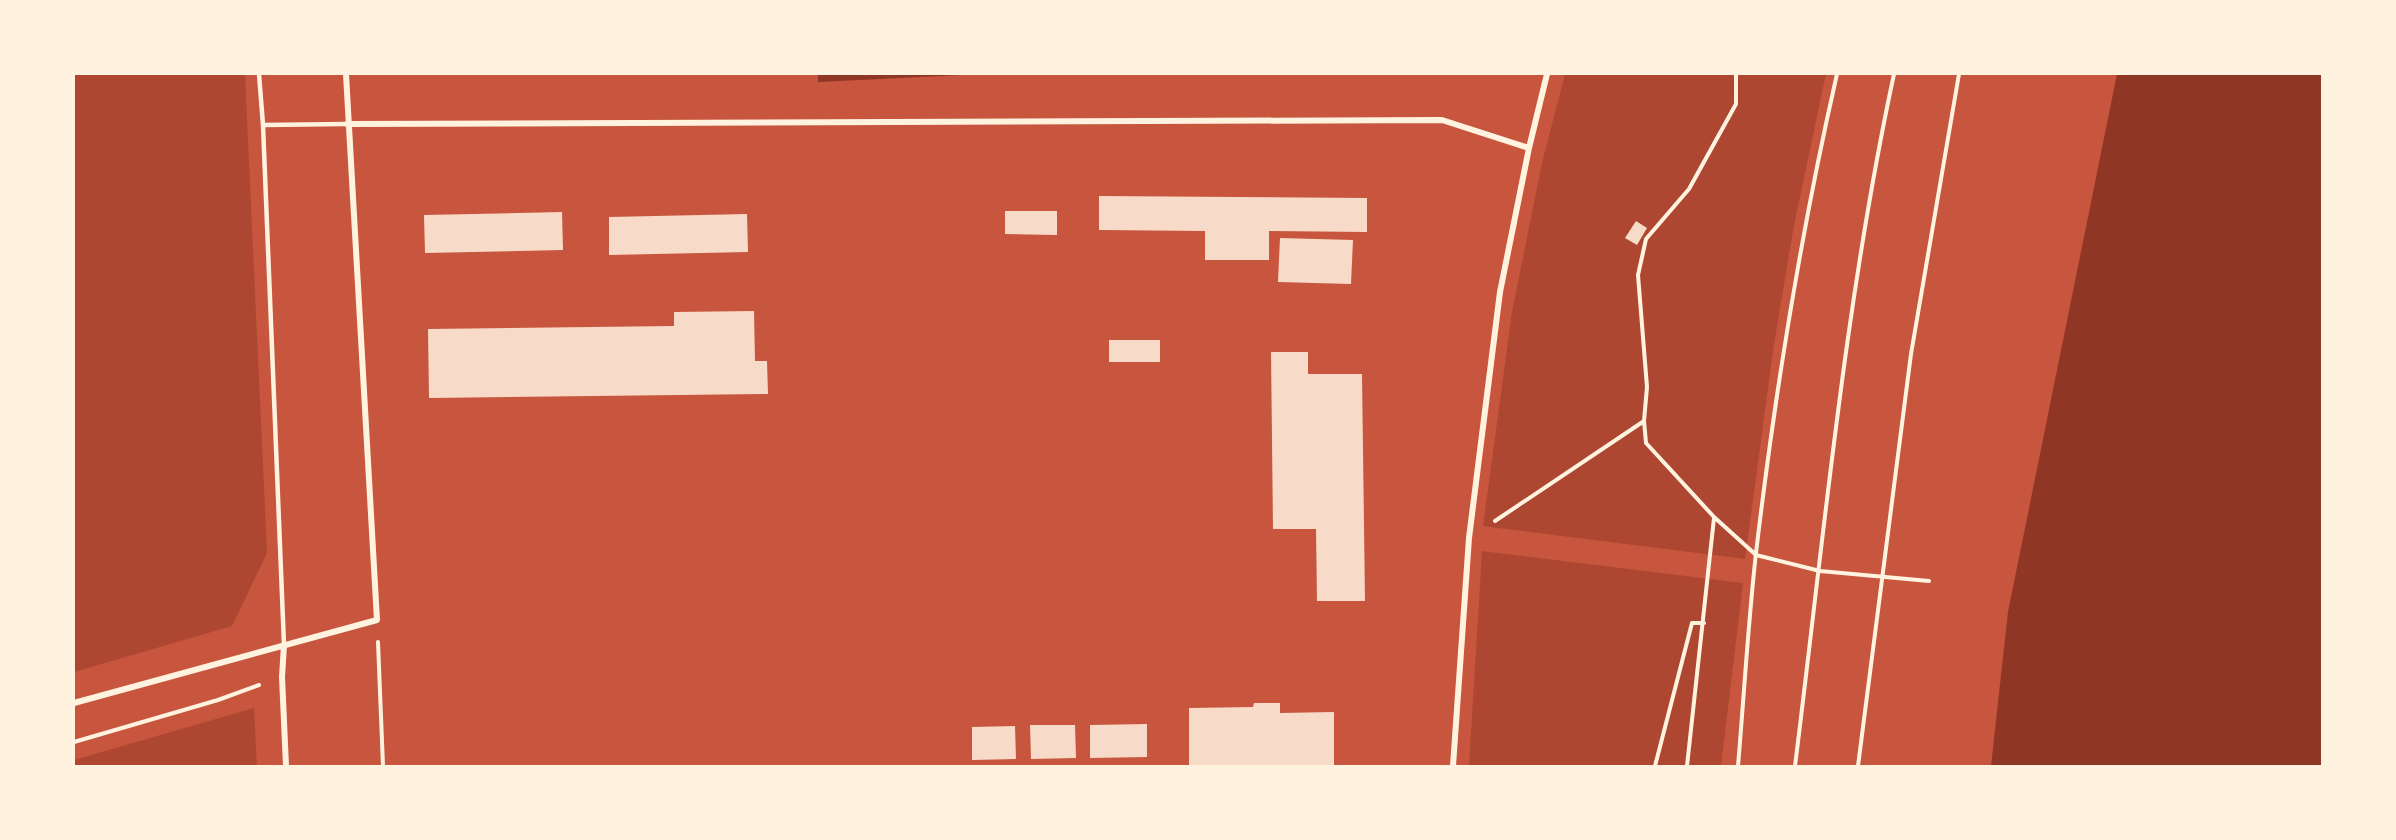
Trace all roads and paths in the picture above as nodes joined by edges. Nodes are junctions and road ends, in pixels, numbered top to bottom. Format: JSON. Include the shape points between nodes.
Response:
{"nodes":[{"id":1,"x":259,"y":74,"type":"edge"},
{"id":2,"x":346,"y":74,"type":"edge"},
{"id":3,"x":1547,"y":74,"type":"edge"},
{"id":4,"x":1736,"y":74,"type":"edge"},
{"id":5,"x":1837,"y":74,"type":"edge"},
{"id":6,"x":1894,"y":74,"type":"edge"},
{"id":7,"x":1959,"y":74,"type":"edge"},
{"id":8,"x":347,"y":124,"type":"junction"},
{"id":9,"x":263,"y":125,"type":"junction"},
{"id":10,"x":1529,"y":148,"type":"junction"},
{"id":11,"x":1644,"y":421,"type":"junction"},
{"id":12,"x":1714,"y":517,"type":"junction"},
{"id":13,"x":1470,"y":538,"type":"junction"},
{"id":14,"x":1756,"y":555,"type":"junction"},
{"id":15,"x":1820,"y":571,"type":"junction"},
{"id":16,"x":1882,"y":576,"type":"junction"},
{"id":17,"x":1929,"y":581,"type":"dead end"},
{"id":18,"x":377,"y":620,"type":"junction"},
{"id":19,"x":1704,"y":623,"type":"junction"},
{"id":20,"x":284,"y":645,"type":"junction"},
{"id":21,"x":282,"y":677,"type":"junction"},
{"id":22,"x":74,"y":703,"type":"edge"},
{"id":23,"x":74,"y":742,"type":"edge"},
{"id":24,"x":286,"y":766,"type":"edge"},
{"id":25,"x":383,"y":766,"type":"edge"},
{"id":26,"x":1453,"y":766,"type":"edge"},
{"id":27,"x":1655,"y":766,"type":"edge"},
{"id":28,"x":1687,"y":766,"type":"edge"},
{"id":29,"x":1738,"y":766,"type":"edge"},
{"id":30,"x":1795,"y":766,"type":"edge"},
{"id":31,"x":1858,"y":766,"type":"edge"}],
"edges":[{"from":1,"to":9,"type":"lane"},
{"from":2,"to":8,"type":"street"},
{"from":3,"to":10,"type":"street"},
{"from":4,"to":11,"type":"path","via":[[1736,104],[1689,189],[1646,239],[1638,275],[1647,387]]},
{"from":5,"to":14,"type":"path","via":[[1803,235]]},
{"from":6,"to":15,"type":"path","via":[[1846,344]]},
{"from":7,"to":16,"type":"path","via":[[1911,354]]},
{"from":8,"to":9,"type":"lane"},
{"from":8,"to":10,"type":"street","via":[[1442,120]]},
{"from":8,"to":18,"type":"street"},
{"from":9,"to":20,"type":"lane"},
{"from":10,"to":13,"type":"street","via":[[1500,292]]},
{"from":11,"to":12,"type":"path","via":[[1646,443]]},
{"from":11,"to":13,"type":"path"},
{"from":12,"to":14,"type":"path"},
{"from":12,"to":19,"type":"path"},
{"from":13,"to":26,"type":"street"},
{"from":14,"to":15,"type":"path"},
{"from":14,"to":29,"type":"path"},
{"from":15,"to":16,"type":"path"},
{"from":15,"to":30,"type":"path"},
{"from":16,"to":17,"type":"path"},
{"from":16,"to":31,"type":"path"},
{"from":18,"to":20,"type":"street"},
{"from":18,"to":25,"type":"path"},
{"from":19,"to":27,"type":"path","via":[[1692,623]]},
{"from":19,"to":28,"type":"path"},
{"from":20,"to":21,"type":"street"},
{"from":20,"to":22,"type":"street"},
{"from":21,"to":23,"type":"path"},
{"from":21,"to":24,"type":"street"}]}
